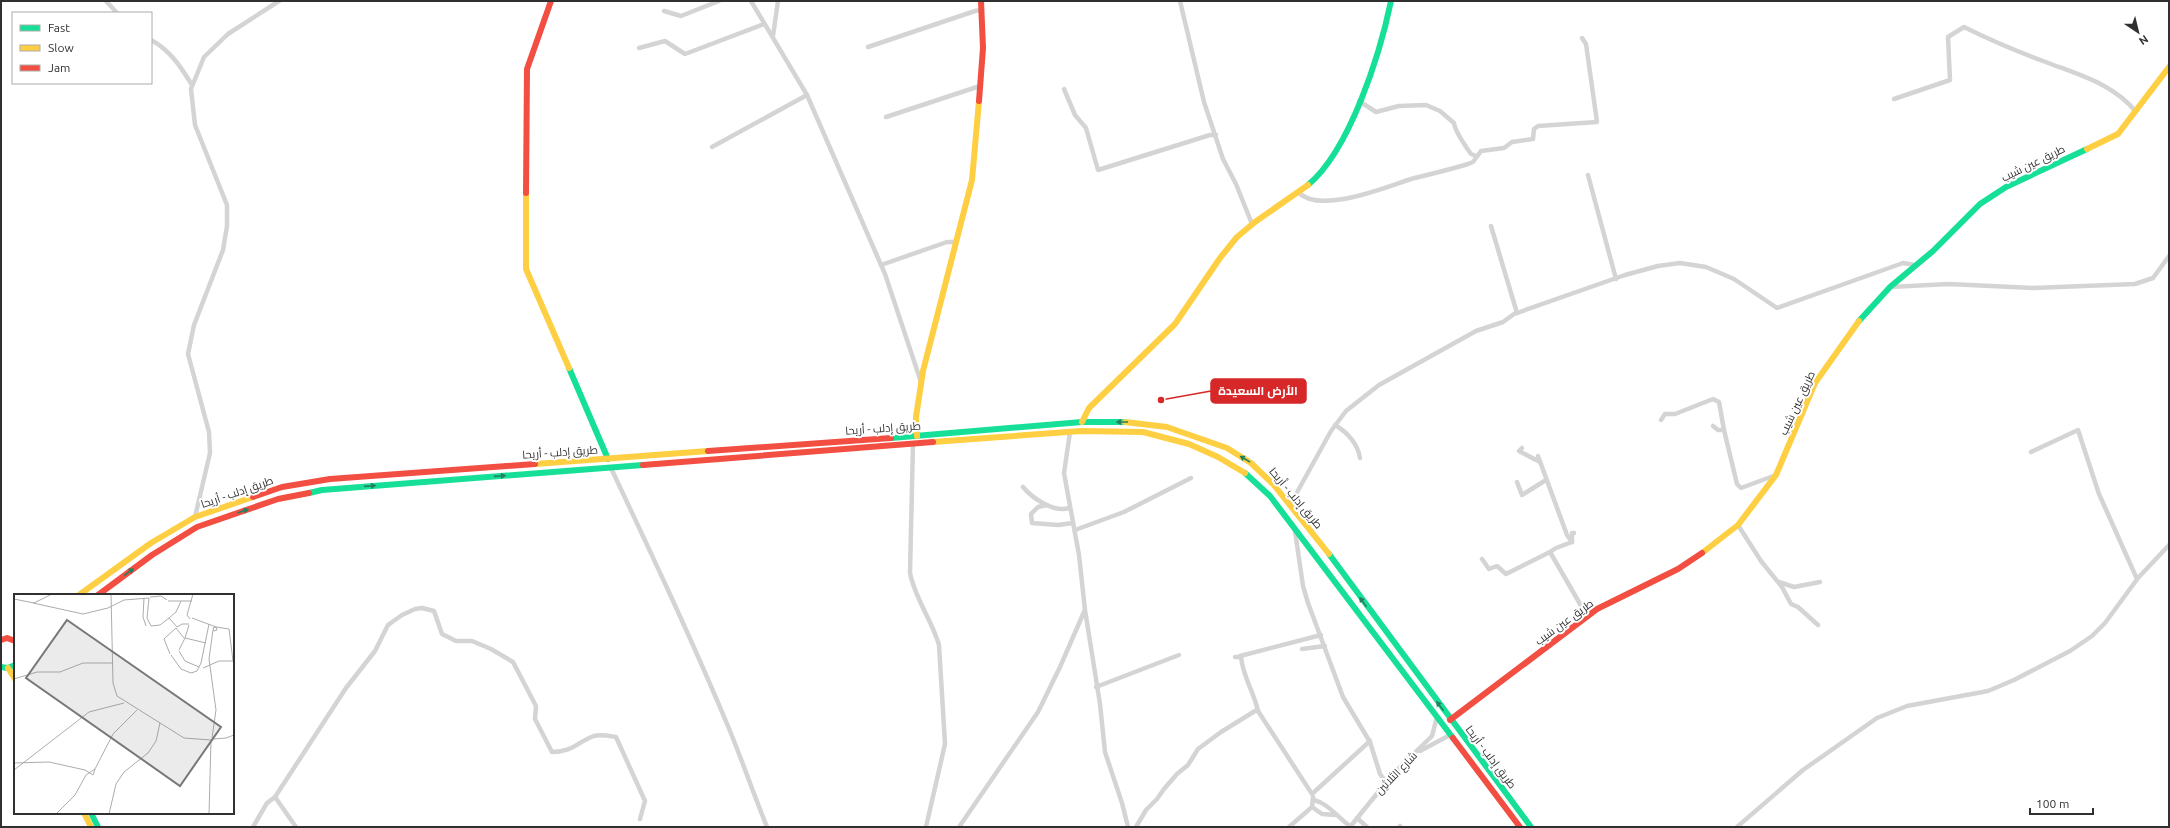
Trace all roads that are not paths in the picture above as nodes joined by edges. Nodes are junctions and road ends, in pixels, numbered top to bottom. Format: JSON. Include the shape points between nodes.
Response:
{"nodes":[{"id":1,"x":106,"y":1,"type":"edge"},
{"id":2,"x":279,"y":1,"type":"edge"},
{"id":3,"x":551,"y":1,"type":"edge"},
{"id":4,"x":719,"y":1,"type":"edge"},
{"id":5,"x":751,"y":1,"type":"edge"},
{"id":6,"x":778,"y":1,"type":"edge"},
{"id":7,"x":981,"y":1,"type":"edge"},
{"id":8,"x":1180,"y":1,"type":"edge"},
{"id":9,"x":1391,"y":1,"type":"edge"},
{"id":10,"x":981,"y":10,"type":"junction"},
{"id":11,"x":664,"y":11,"type":"dead end"},
{"id":12,"x":116,"y":12,"type":"edge"},
{"id":13,"x":764,"y":24,"type":"junction"},
{"id":14,"x":773,"y":36,"type":"junction"},
{"id":15,"x":1582,"y":38,"type":"dead end"},
{"id":16,"x":152,"y":41,"type":"edge"},
{"id":17,"x":868,"y":47,"type":"dead end"},
{"id":18,"x":639,"y":48,"type":"dead end"},
{"id":19,"x":2169,"y":68,"type":"edge"},
{"id":20,"x":192,"y":85,"type":"junction"},
{"id":21,"x":980,"y":86,"type":"junction"},
{"id":22,"x":1064,"y":89,"type":"dead end"},
{"id":23,"x":806,"y":95,"type":"junction"},
{"id":24,"x":1894,"y":98,"type":"dead end"},
{"id":25,"x":1359,"y":101,"type":"junction"},
{"id":26,"x":2136,"y":112,"type":"junction"},
{"id":27,"x":886,"y":116,"type":"dead end"},
{"id":28,"x":1216,"y":136,"type":"junction"},
{"id":29,"x":712,"y":146,"type":"dead end"},
{"id":30,"x":1476,"y":156,"type":"junction"},
{"id":31,"x":1588,"y":175,"type":"dead end"},
{"id":32,"x":1299,"y":193,"type":"junction"},
{"id":33,"x":1252,"y":224,"type":"junction"},
{"id":34,"x":1491,"y":226,"type":"dead end"},
{"id":35,"x":955,"y":242,"type":"junction"},
{"id":36,"x":2169,"y":256,"type":"edge"},
{"id":37,"x":881,"y":265,"type":"junction"},
{"id":38,"x":1915,"y":265,"type":"junction"},
{"id":39,"x":1616,"y":279,"type":"junction"},
{"id":40,"x":1890,"y":287,"type":"junction"},
{"id":41,"x":1517,"y":313,"type":"junction"},
{"id":42,"x":921,"y":384,"type":"junction"},
{"id":43,"x":1661,"y":420,"type":"dead end"},
{"id":44,"x":1082,"y":422,"type":"junction"},
{"id":45,"x":1335,"y":425,"type":"junction"},
{"id":46,"x":1713,"y":426,"type":"dead end"},
{"id":47,"x":994,"y":429,"type":"junction"},
{"id":48,"x":1724,"y":430,"type":"junction"},
{"id":49,"x":1070,"y":432,"type":"junction"},
{"id":50,"x":918,"y":436,"type":"junction"},
{"id":51,"x":995,"y":438,"type":"junction"},
{"id":52,"x":913,"y":444,"type":"junction"},
{"id":53,"x":1522,"y":448,"type":"dead end"},
{"id":54,"x":2031,"y":452,"type":"dead end"},
{"id":55,"x":1538,"y":456,"type":"dead end"},
{"id":56,"x":632,"y":457,"type":"junction"},
{"id":57,"x":1360,"y":458,"type":"dead end"},
{"id":58,"x":608,"y":459,"type":"junction"},
{"id":59,"x":1540,"y":462,"type":"junction"},
{"id":60,"x":633,"y":466,"type":"junction"},
{"id":61,"x":611,"y":468,"type":"junction"},
{"id":62,"x":1776,"y":475,"type":"junction"},
{"id":63,"x":1190,"y":478,"type":"dead end"},
{"id":64,"x":1546,"y":480,"type":"junction"},
{"id":65,"x":1516,"y":482,"type":"dead end"},
{"id":66,"x":1023,"y":487,"type":"dead end"},
{"id":67,"x":1047,"y":505,"type":"junction"},
{"id":68,"x":1290,"y":505,"type":"junction"},
{"id":69,"x":1069,"y":508,"type":"junction"},
{"id":70,"x":195,"y":517,"type":"junction"},
{"id":71,"x":1073,"y":523,"type":"junction"},
{"id":72,"x":1738,"y":525,"type":"junction"},
{"id":73,"x":1295,"y":529,"type":"junction"},
{"id":74,"x":1075,"y":530,"type":"junction"},
{"id":75,"x":1574,"y":533,"type":"dead end"},
{"id":76,"x":1572,"y":542,"type":"junction"},
{"id":77,"x":2169,"y":545,"type":"edge"},
{"id":78,"x":1550,"y":552,"type":"junction"},
{"id":79,"x":1482,"y":559,"type":"dead end"},
{"id":80,"x":2137,"y":579,"type":"junction"},
{"id":81,"x":1779,"y":582,"type":"junction"},
{"id":82,"x":1820,"y":582,"type":"dead end"},
{"id":83,"x":80,"y":594,"type":"edge"},
{"id":84,"x":99,"y":594,"type":"edge"},
{"id":85,"x":1085,"y":610,"type":"junction"},
{"id":86,"x":1587,"y":616,"type":"junction"},
{"id":87,"x":1818,"y":625,"type":"dead end"},
{"id":88,"x":1,"y":634,"type":"edge"},
{"id":89,"x":1320,"y":635,"type":"junction"},
{"id":90,"x":10,"y":639,"type":"edge"},
{"id":91,"x":1325,"y":646,"type":"junction"},
{"id":92,"x":1302,"y":649,"type":"dead end"},
{"id":93,"x":1179,"y":655,"type":"dead end"},
{"id":94,"x":1240,"y":656,"type":"junction"},
{"id":95,"x":1234,"y":657,"type":"dead end"},
{"id":96,"x":14,"y":666,"type":"edge"},
{"id":97,"x":3,"y":668,"type":"edge"},
{"id":98,"x":14,"y":678,"type":"edge"},
{"id":99,"x":1096,"y":687,"type":"junction"},
{"id":100,"x":1425,"y":687,"type":"junction"},
{"id":101,"x":1419,"y":692,"type":"junction"},
{"id":102,"x":1258,"y":711,"type":"junction"},
{"id":103,"x":1437,"y":717,"type":"junction"},
{"id":104,"x":1450,"y":720,"type":"junction"},
{"id":105,"x":1450,"y":735,"type":"junction"},
{"id":106,"x":1370,"y":742,"type":"junction"},
{"id":107,"x":1412,"y":757,"type":"junction"},
{"id":108,"x":1386,"y":782,"type":"junction"},
{"id":109,"x":1312,"y":794,"type":"junction"},
{"id":110,"x":275,"y":797,"type":"junction"},
{"id":111,"x":1314,"y":800,"type":"junction"},
{"id":112,"x":1312,"y":807,"type":"junction"},
{"id":113,"x":84,"y":814,"type":"edge"},
{"id":114,"x":92,"y":814,"type":"edge"},
{"id":115,"x":1335,"y":815,"type":"junction"},
{"id":116,"x":1357,"y":818,"type":"junction"},
{"id":117,"x":640,"y":819,"type":"dead end"},
{"id":118,"x":91,"y":827,"type":"edge"},
{"id":119,"x":98,"y":827,"type":"edge"},
{"id":120,"x":253,"y":827,"type":"edge"},
{"id":121,"x":296,"y":827,"type":"edge"},
{"id":122,"x":767,"y":827,"type":"edge"},
{"id":123,"x":926,"y":827,"type":"edge"},
{"id":124,"x":959,"y":827,"type":"edge"},
{"id":125,"x":1128,"y":827,"type":"edge"},
{"id":126,"x":1136,"y":827,"type":"edge"},
{"id":127,"x":1289,"y":827,"type":"edge"},
{"id":128,"x":1350,"y":827,"type":"edge"},
{"id":129,"x":1367,"y":827,"type":"edge"},
{"id":130,"x":1520,"y":827,"type":"edge"},
{"id":131,"x":1531,"y":827,"type":"edge"},
{"id":132,"x":1737,"y":827,"type":"edge"}],
"edges":[{"from":1,"to":12,"type":"street"},
{"from":2,"to":20,"type":"street","via":[[228,34],[204,57]]},
{"from":3,"to":58,"type":"main road","via":[[527,69],[526,269]]},
{"from":4,"to":11,"type":"street","via":[[681,16]]},
{"from":5,"to":13,"type":"street"},
{"from":6,"to":14,"type":"street"},
{"from":7,"to":10,"type":"main road"},
{"from":8,"to":28,"type":"street","via":[[1204,102]]},
{"from":9,"to":25,"type":"main road","via":[[1385,31]]},
{"from":10,"to":17,"type":"street"},
{"from":10,"to":21,"type":"main road","via":[[983,48]]},
{"from":13,"to":14,"type":"street"},
{"from":13,"to":18,"type":"street","via":[[685,54],[665,41]]},
{"from":14,"to":23,"type":"street"},
{"from":15,"to":30,"type":"street","via":[[1586,44],[1597,122],[1538,126],[1534,129],[1533,139],[1512,142],[1504,148],[1486,150]]},
{"from":16,"to":20,"type":"street","via":[[166,50]]},
{"from":19,"to":26,"type":"main road","name":"طريق عين شيب"},
{"from":20,"to":70,"type":"street","via":[[195,125],[227,205],[223,250],[194,325],[188,354],[209,432],[210,453]]},
{"from":21,"to":27,"type":"street"},
{"from":21,"to":35,"type":"main road","via":[[972,180]]},
{"from":22,"to":28,"type":"street","via":[[1075,115],[1086,128],[1098,170],[1210,135]]},
{"from":23,"to":29,"type":"street"},
{"from":23,"to":37,"type":"street"},
{"from":24,"to":26,"type":"street","via":[[1950,80],[1948,36],[1964,27],[2098,82],[2126,99]]},
{"from":25,"to":30,"type":"street","via":[[1376,112],[1408,105],[1430,106],[1454,123],[1457,133],[1463,138],[1471,154]]},
{"from":25,"to":32,"type":"main road","via":[[1344,135],[1327,164]]},
{"from":26,"to":38,"type":"main road","name":"طريق عين شيب","via":[[2118,134],[2108,140],[2032,173],[1980,204],[1933,251]]},
{"from":28,"to":33,"type":"street","via":[[1223,159]]},
{"from":30,"to":32,"type":"street","via":[[1475,160],[1468,164],[1355,198],[1312,200]]},
{"from":31,"to":39,"type":"street"},
{"from":32,"to":33,"type":"main road"},
{"from":33,"to":44,"type":"main road","via":[[1224,252],[1176,324],[1089,408]]},
{"from":34,"to":41,"type":"street"},
{"from":35,"to":37,"type":"street","via":[[947,242]]},
{"from":35,"to":42,"type":"main road"},
{"from":36,"to":40,"type":"street","via":[[2153,278],[2135,284],[2033,288],[1949,284]]},
{"from":37,"to":42,"type":"street"},
{"from":38,"to":39,"type":"street","via":[[1903,263],[1777,308],[1734,279],[1706,267],[1680,263],[1658,266]]},
{"from":38,"to":40,"type":"main road","name":"طريق عين شيب"},
{"from":39,"to":41,"type":"street"},
{"from":40,"to":62,"type":"main road","name":"طريق عين شيب","via":[[1860,321],[1815,383]]},
{"from":41,"to":45,"type":"street","via":[[1502,322],[1476,331],[1379,385],[1346,411]]},
{"from":42,"to":50,"type":"main road","via":[[916,417]]},
{"from":43,"to":48,"type":"street","via":[[1665,414],[1675,414],[1713,399],[1719,402]]},
{"from":44,"to":47,"type":"main road","name":"طريق إدلب - أريحا"},
{"from":68,"to":44,"type":"main road","name":"طريق إدلب - أريحا","one_way":true,"via":[[1251,463],[1227,448],[1167,427],[1131,422]]},
{"from":45,"to":57,"type":"street","via":[[1346,433],[1357,447]]},
{"from":45,"to":68,"type":"street"},
{"from":46,"to":48,"type":"street","via":[[1718,430]]},
{"from":47,"to":50,"type":"main road","name":"طريق إدلب - أريحا"},
{"from":47,"to":51,"type":"main road"},
{"from":48,"to":62,"type":"street","via":[[1737,484],[1741,488]]},
{"from":49,"to":51,"type":"main road","name":"طريق إدلب - أريحا"},
{"from":49,"to":69,"type":"street","via":[[1064,473]]},
{"from":49,"to":73,"type":"main road","name":"طريق إدلب - أريحا","via":[[1128,431],[1183,441],[1246,473],[1270,496]]},
{"from":50,"to":56,"type":"main road","name":"طريق إدلب - أريحا"},
{"from":51,"to":52,"type":"main road","name":"طريق إدلب - أريحا"},
{"from":52,"to":60,"type":"main road","name":"طريق إدلب - أريحا"},
{"from":52,"to":123,"type":"street","via":[[910,574],[939,645],[945,744]]},
{"from":53,"to":59,"type":"street","via":[[1519,451]]},
{"from":54,"to":80,"type":"street","via":[[2078,430],[2100,494]]},
{"from":55,"to":59,"type":"street"},
{"from":56,"to":58,"type":"main road","name":"طريق إدلب - أريحا"},
{"from":56,"to":60,"type":"main road"},
{"from":58,"to":70,"type":"main road","name":"طريق إدلب - أريحا","via":[[330,479],[282,487]]},
{"from":59,"to":64,"type":"street"},
{"from":60,"to":61,"type":"main road","name":"طريق إدلب - أريحا"},
{"from":84,"to":61,"type":"main road","name":"طريق إدلب - أريحا","one_way":true,"via":[[152,555],[197,527],[278,498],[322,490]]},
{"from":61,"to":122,"type":"street","via":[[670,593],[730,731]]},
{"from":62,"to":72,"type":"main road","name":"طريق عين شيب"},
{"from":63,"to":74,"type":"street","via":[[1124,512]]},
{"from":64,"to":65,"type":"street","via":[[1522,495]]},
{"from":64,"to":76,"type":"street"},
{"from":66,"to":67,"type":"street","via":[[1037,501]]},
{"from":67,"to":69,"type":"street","via":[[1065,510]]},
{"from":67,"to":71,"type":"street","via":[[1031,514],[1032,523]]},
{"from":100,"to":68,"type":"main road","name":"طريق إدلب - أريحا","one_way":true},
{"from":69,"to":71,"type":"street"},
{"from":70,"to":83,"type":"main road","name":"طريق إدلب - أريحا","via":[[151,543]]},
{"from":71,"to":74,"type":"street"},
{"from":72,"to":81,"type":"street","via":[[1761,561]]},
{"from":72,"to":86,"type":"main road","name":"طريق عين شيب","via":[[1678,569]]},
{"from":73,"to":89,"type":"street","via":[[1303,586]]},
{"from":73,"to":101,"type":"main road","name":"طريق إدلب - أريحا"},
{"from":74,"to":85,"type":"street"},
{"from":75,"to":76,"type":"street"},
{"from":76,"to":78,"type":"street"},
{"from":77,"to":80,"type":"street"},
{"from":78,"to":79,"type":"street","via":[[1506,574],[1497,566],[1489,569]]},
{"from":78,"to":86,"type":"street"},
{"from":80,"to":132,"type":"street","via":[[2105,624],[2070,651],[1988,691],[1907,706],[1877,718],[1803,770]]},
{"from":81,"to":82,"type":"street","via":[[1794,587]]},
{"from":81,"to":87,"type":"street","via":[[1791,604]]},
{"from":85,"to":99,"type":"street"},
{"from":85,"to":124,"type":"street","via":[[1038,712]]},
{"from":86,"to":104,"type":"main road","name":"طريق عين شيب"},
{"from":88,"to":90,"type":"main road"},
{"from":89,"to":91,"type":"street"},
{"from":89,"to":94,"type":"street"},
{"from":91,"to":92,"type":"street"},
{"from":91,"to":106,"type":"street","via":[[1344,697]]},
{"from":93,"to":99,"type":"street"},
{"from":94,"to":95,"type":"street"},
{"from":94,"to":102,"type":"street","via":[[1246,682]]},
{"from":96,"to":97,"type":"main road"},
{"from":97,"to":98,"type":"main road"},
{"from":99,"to":125,"type":"street","via":[[1105,752]]},
{"from":100,"to":101,"type":"main road"},
{"from":104,"to":100,"type":"main road","name":"طريق إدلب - أريحا","one_way":true},
{"from":101,"to":103,"type":"main road","name":"طريق إدلب - أريحا"},
{"from":102,"to":109,"type":"street"},
{"from":102,"to":126,"type":"street","via":[[1221,732],[1198,749],[1188,765],[1146,810]]},
{"from":103,"to":105,"type":"main road","name":"طريق إدلب - أريحا"},
{"from":103,"to":107,"type":"street","name":"شارع الثلاثين","via":[[1432,736]]},
{"from":104,"to":131,"type":"main road","name":"طريق إدلب - أريحا"},
{"from":105,"to":107,"type":"street","via":[[1430,744]]},
{"from":105,"to":130,"type":"main road","name":"طريق إدلب - أريحا"},
{"from":106,"to":108,"type":"street","via":[[1380,774]]},
{"from":106,"to":109,"type":"street"},
{"from":107,"to":108,"type":"street","name":"شارع الثلاثين"},
{"from":108,"to":116,"type":"street","name":"شارع الثلاثين"},
{"from":109,"to":111,"type":"street"},
{"from":110,"to":117,"type":"street","via":[[346,688],[376,651],[388,625],[402,615],[422,608],[434,611],[442,634],[456,641],[472,641],[513,662],[536,706],[535,719],[552,752],[568,750],[594,736],[616,737],[645,801]]},
{"from":110,"to":120,"type":"street","via":[[267,803]]},
{"from":110,"to":121,"type":"street"},
{"from":111,"to":112,"type":"street"},
{"from":111,"to":115,"type":"street","via":[[1323,802]]},
{"from":112,"to":115,"type":"street","via":[[1322,814]]},
{"from":112,"to":127,"type":"street"},
{"from":113,"to":118,"type":"main road"},
{"from":114,"to":119,"type":"main road"},
{"from":115,"to":128,"type":"street"},
{"from":116,"to":128,"type":"street","name":"شارع الثلاثين"},
{"from":116,"to":129,"type":"street"}]}
